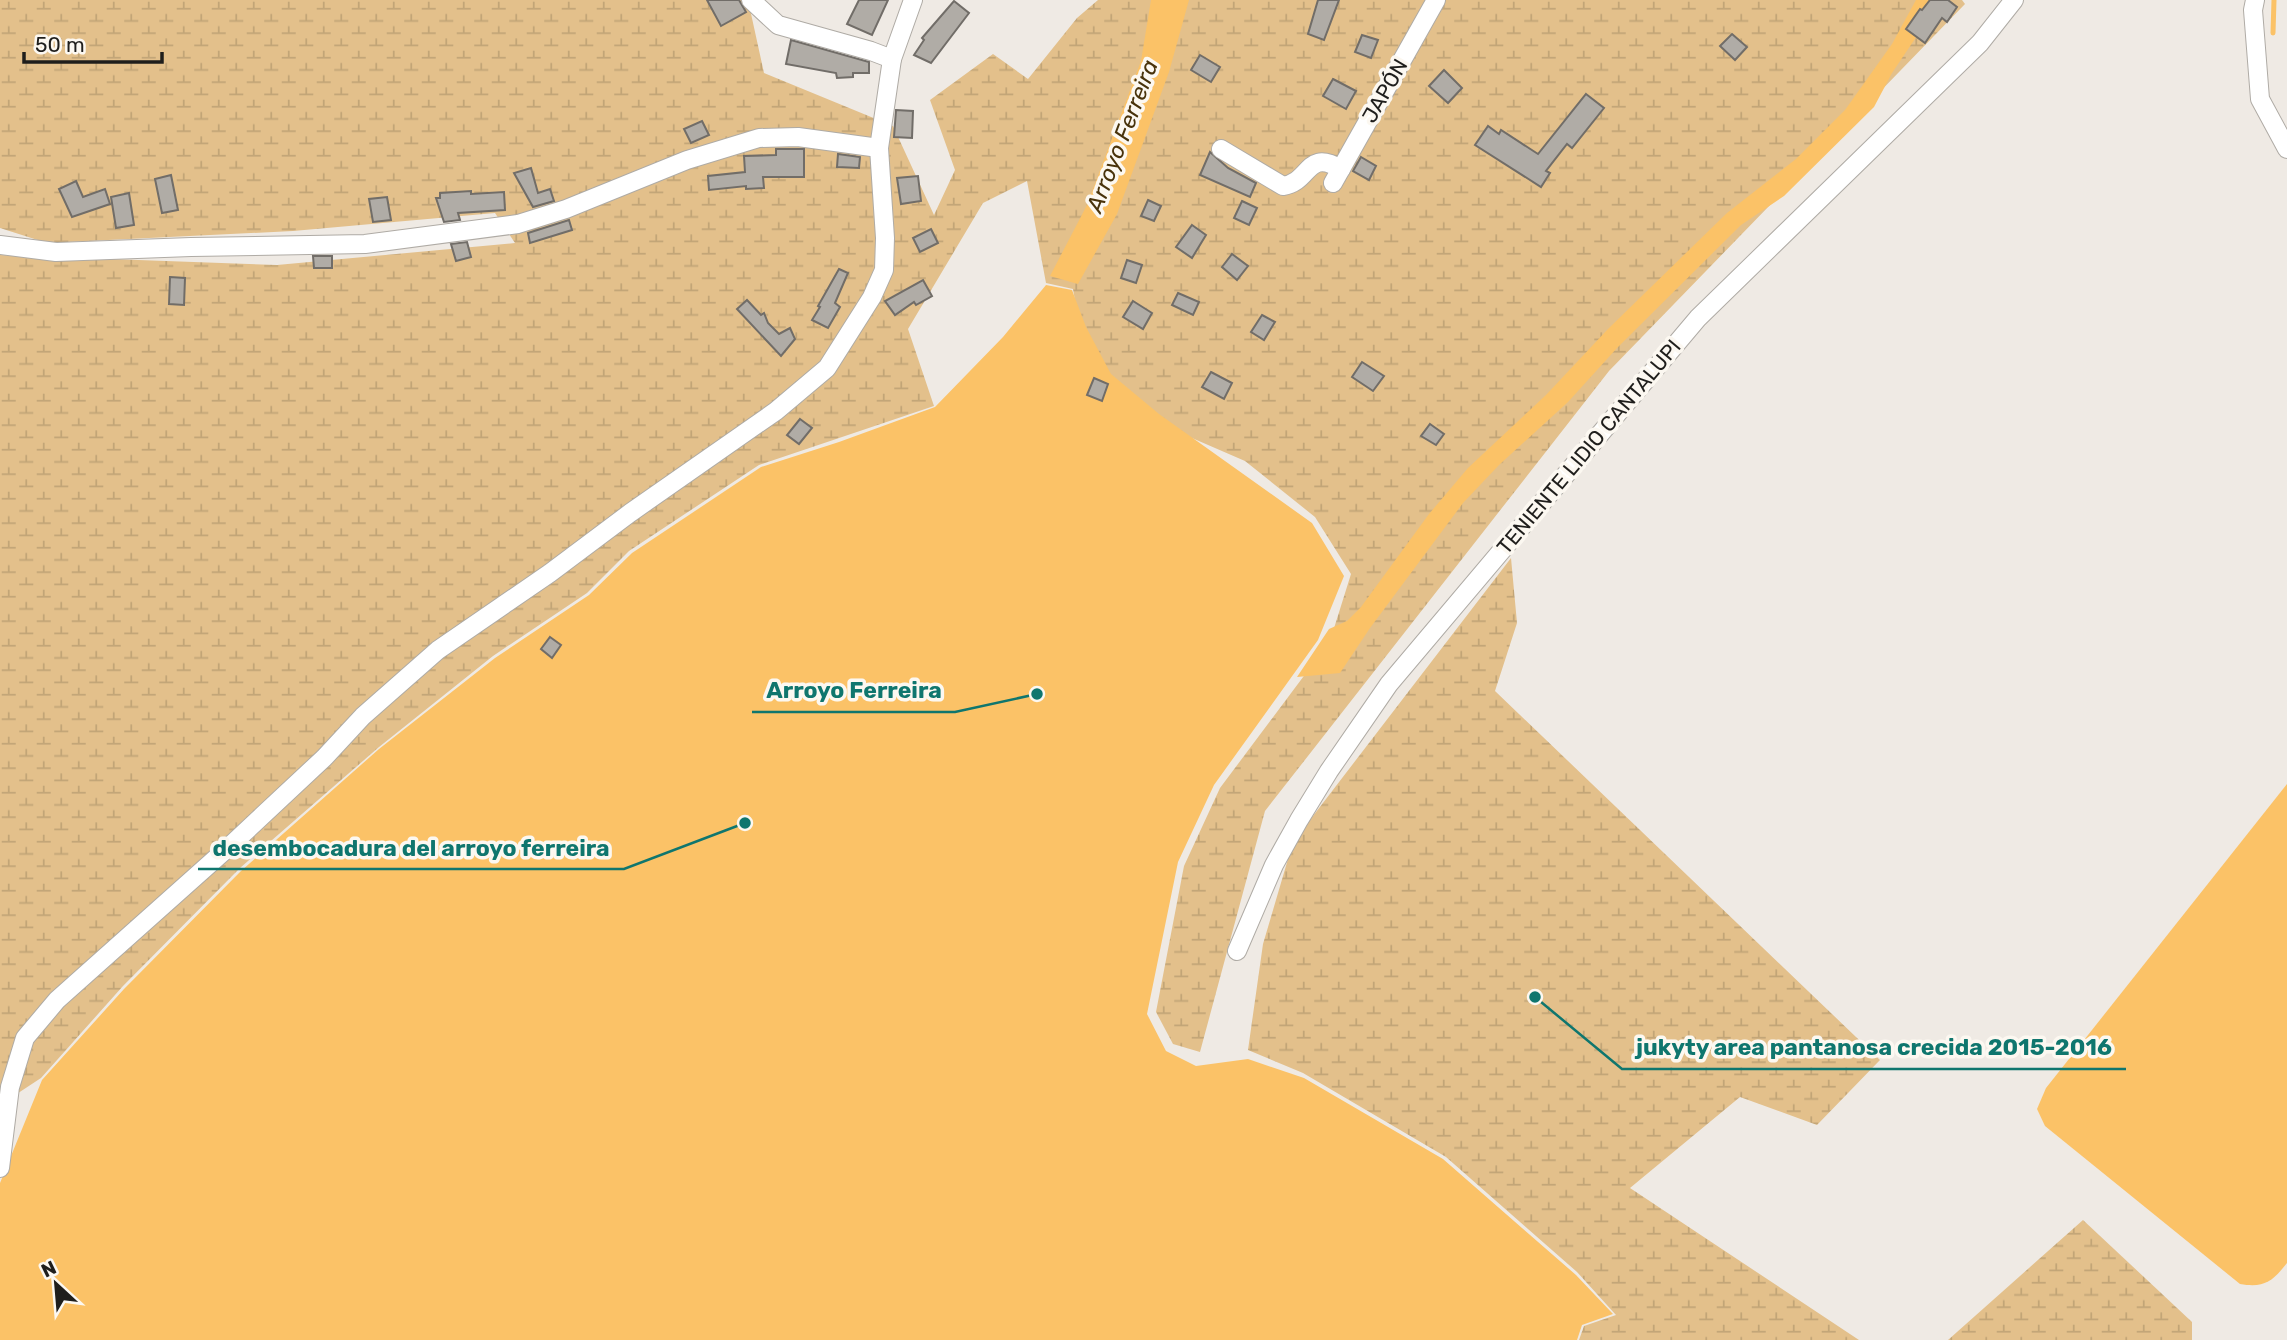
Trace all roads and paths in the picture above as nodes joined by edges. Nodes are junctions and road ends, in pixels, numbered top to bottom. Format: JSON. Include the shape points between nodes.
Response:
{"nodes":[{"id":1,"x":751,"y":0,"type":"edge"},
{"id":2,"x":913,"y":0,"type":"edge"},
{"id":3,"x":1436,"y":0,"type":"edge"},
{"id":4,"x":2255,"y":0,"type":"edge"},
{"id":5,"x":2007,"y":2,"type":"edge"},
{"id":6,"x":892,"y":59,"type":"junction"},
{"id":7,"x":879,"y":148,"type":"junction"},
{"id":8,"x":1222,"y":149,"type":"dead end"},
{"id":9,"x":2287,"y":149,"type":"edge"},
{"id":10,"x":0,"y":246,"type":"edge"},
{"id":11,"x":1237,"y":951,"type":"dead end"},
{"id":12,"x":0,"y":1168,"type":"edge"}],
"edges":[{"from":1,"to":6,"type":"street","via":[[779,25]]},
{"from":2,"to":6,"type":"street"},
{"from":3,"to":8,"type":"street","name":"JAPÓN","via":[[1337,176],[1328,161],[1315,162],[1292,184],[1283,186]]},
{"from":4,"to":9,"type":"street","via":[[2260,99]]},
{"from":5,"to":11,"type":"street","name":"TENIENTE LIDIO CANTALUPI","via":[[1980,43],[1698,318],[1389,684],[1299,820]]},
{"from":6,"to":7,"type":"street"},
{"from":7,"to":10,"type":"street","via":[[798,137],[759,138],[518,224],[365,244],[56,252]]},
{"from":7,"to":12,"type":"street","via":[[884,270],[827,368],[776,411],[438,650],[232,844],[57,999],[25,1038],[10,1087]]}]}
